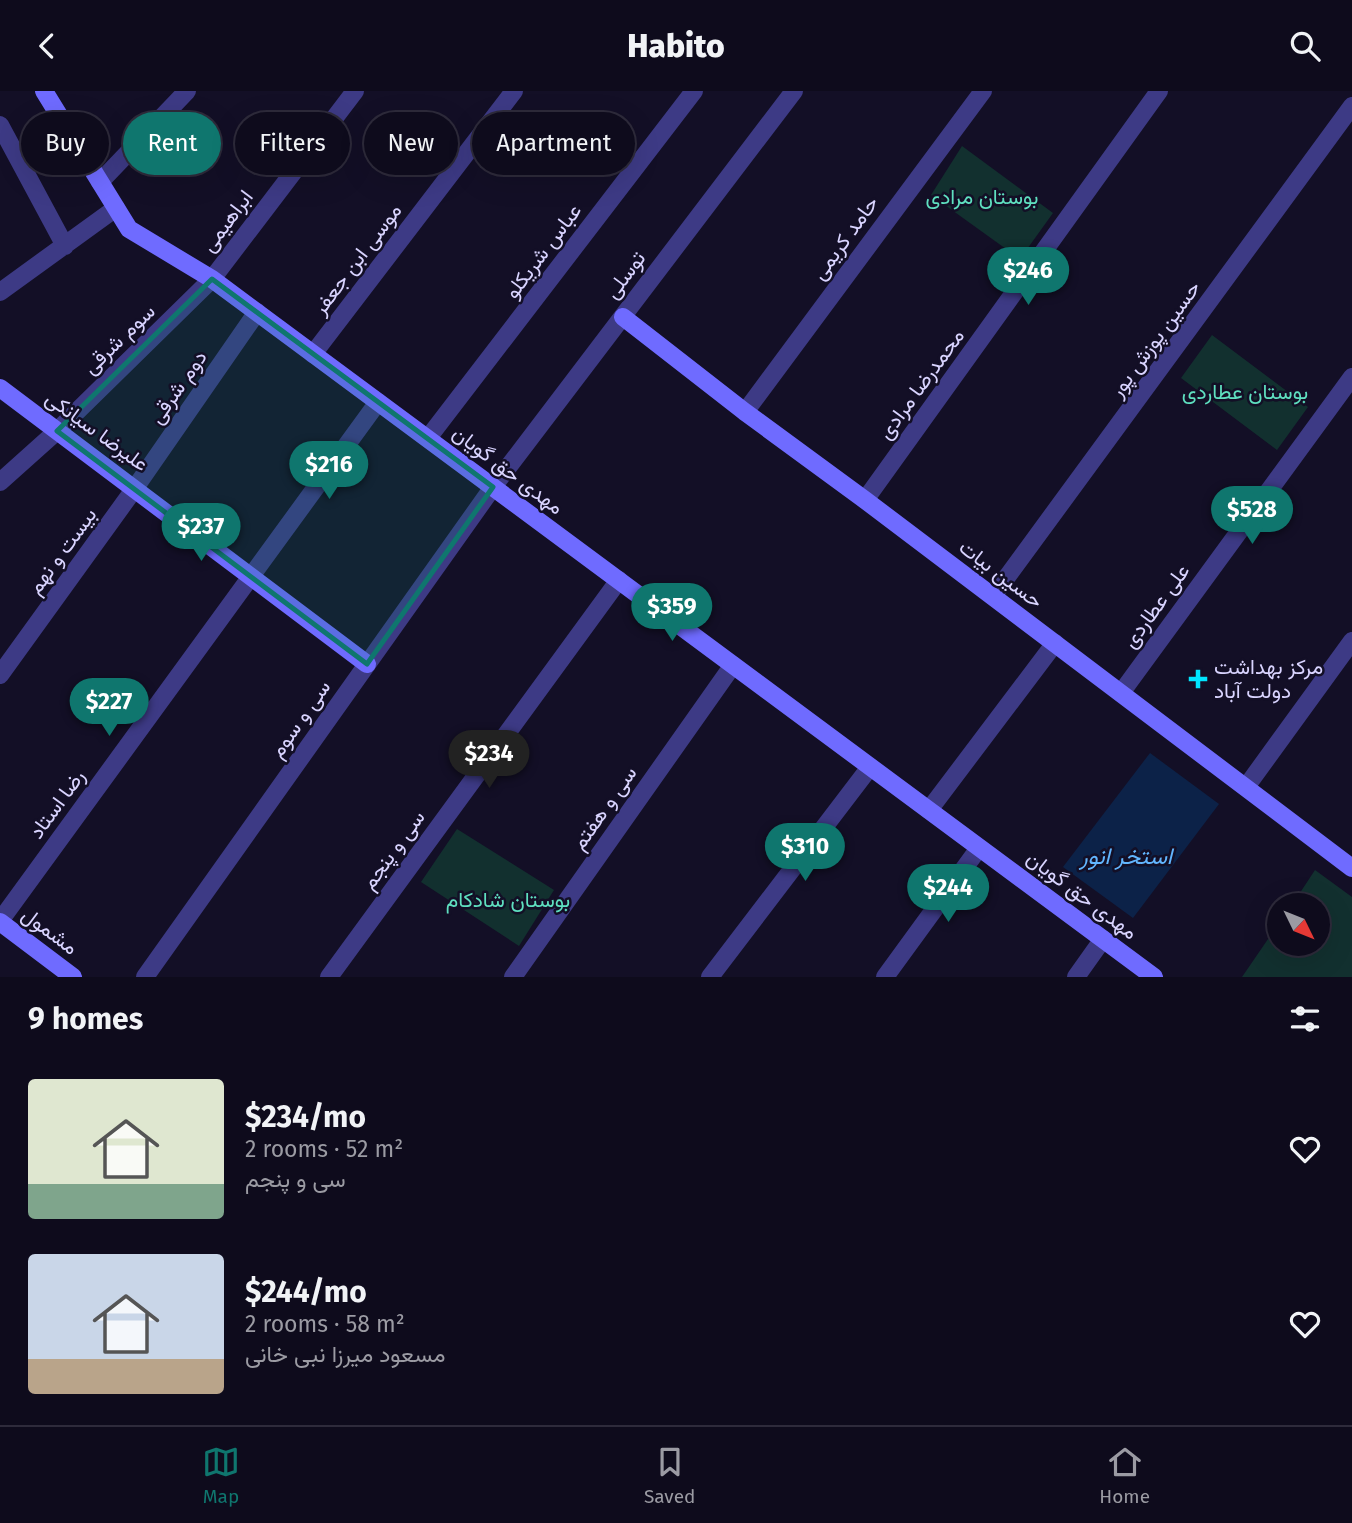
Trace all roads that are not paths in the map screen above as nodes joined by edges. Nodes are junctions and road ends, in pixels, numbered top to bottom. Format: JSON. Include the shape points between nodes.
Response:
{"nodes":[{"id":1,"x":44,"y":91,"type":"edge"},
{"id":2,"x":187,"y":91,"type":"edge"},
{"id":3,"x":355,"y":91,"type":"edge"},
{"id":4,"x":513,"y":91,"type":"edge"},
{"id":5,"x":694,"y":91,"type":"edge"},
{"id":6,"x":794,"y":91,"type":"edge"},
{"id":7,"x":982,"y":91,"type":"edge"},
{"id":8,"x":1159,"y":91,"type":"edge"},
{"id":9,"x":1352,"y":106,"type":"edge"},
{"id":10,"x":0,"y":125,"type":"edge"},
{"id":11,"x":100,"y":183,"type":"junction"},
{"id":12,"x":116,"y":208,"type":"junction"},
{"id":13,"x":65,"y":246,"type":"junction"},
{"id":14,"x":212,"y":279,"type":"junction"},
{"id":15,"x":0,"y":292,"type":"edge"},
{"id":16,"x":257,"y":312,"type":"junction"},
{"id":17,"x":623,"y":317,"type":"junction"},
{"id":18,"x":313,"y":354,"type":"junction"},
{"id":19,"x":1352,"y":377,"type":"edge"},
{"id":20,"x":0,"y":388,"type":"edge"},
{"id":21,"x":378,"y":402,"type":"junction"},
{"id":22,"x":745,"y":412,"type":"junction"},
{"id":23,"x":57,"y":431,"type":"junction"},
{"id":24,"x":428,"y":438,"type":"junction"},
{"id":25,"x":0,"y":482,"type":"edge"},
{"id":26,"x":493,"y":487,"type":"junction"},
{"id":27,"x":135,"y":488,"type":"junction"},
{"id":28,"x":865,"y":500,"type":"junction"},
{"id":29,"x":249,"y":577,"type":"junction"},
{"id":30,"x":619,"y":580,"type":"junction"},
{"id":31,"x":993,"y":596,"type":"junction"},
{"id":32,"x":1352,"y":642,"type":"edge"},
{"id":33,"x":1055,"y":643,"type":"junction"},
{"id":34,"x":367,"y":664,"type":"junction"},
{"id":35,"x":733,"y":664,"type":"junction"},
{"id":36,"x":0,"y":675,"type":"edge"},
{"id":37,"x":1121,"y":693,"type":"junction"},
{"id":38,"x":870,"y":767,"type":"junction"},
{"id":39,"x":1246,"y":787,"type":"junction"},
{"id":40,"x":929,"y":810,"type":"junction"},
{"id":41,"x":979,"y":848,"type":"junction"},
{"id":42,"x":1352,"y":867,"type":"edge"},
{"id":43,"x":0,"y":921,"type":"edge"},
{"id":44,"x":1103,"y":939,"type":"junction"},
{"id":45,"x":73,"y":977,"type":"edge"},
{"id":46,"x":145,"y":977,"type":"edge"},
{"id":47,"x":328,"y":977,"type":"edge"},
{"id":48,"x":513,"y":977,"type":"edge"},
{"id":49,"x":710,"y":977,"type":"edge"},
{"id":50,"x":885,"y":977,"type":"edge"},
{"id":51,"x":1076,"y":977,"type":"edge"},
{"id":52,"x":1154,"y":977,"type":"edge"}],
"edges":[{"from":1,"to":11,"type":"street","name":"مهدی حق گویان"},
{"from":2,"to":11,"type":"street"},
{"from":3,"to":14,"type":"street","name":"ابراهیمی"},
{"from":4,"to":18,"type":"street","name":"موسی ابن جعفر"},
{"from":5,"to":24,"type":"street","name":"عباس شریکلو"},
{"from":6,"to":17,"type":"street","name":"توسلی"},
{"from":7,"to":22,"type":"street","name":"حامد کریمی"},
{"from":8,"to":28,"type":"street","name":"محمدرضا مرادی"},
{"from":9,"to":31,"type":"street","name":"حسین پوزش پور"},
{"from":10,"to":13,"type":"street"},
{"from":11,"to":12,"type":"street","name":"مهدی حق گویان"},
{"from":12,"to":13,"type":"street"},
{"from":12,"to":14,"type":"street","name":"مهدی حق گویان","via":[[129,229]]},
{"from":13,"to":15,"type":"street"},
{"from":14,"to":16,"type":"street","name":"مهدی حق گویان"},
{"from":14,"to":23,"type":"street","name":"سوم شرقی"},
{"from":16,"to":18,"type":"street","name":"مهدی حق گویان"},
{"from":16,"to":27,"type":"street","name":"دوم شرقی"},
{"from":17,"to":22,"type":"street","name":"حسین بیات"},
{"from":17,"to":26,"type":"street","name":"توسلی"},
{"from":18,"to":21,"type":"street","name":"مهدی حق گویان"},
{"from":19,"to":37,"type":"street","name":"علی عطاردی"},
{"from":20,"to":23,"type":"street","name":"علیرضا سیانکی"},
{"from":21,"to":24,"type":"street","name":"مهدی حق گویان"},
{"from":21,"to":29,"type":"street","name":"رضا استاد"},
{"from":22,"to":28,"type":"street","name":"حسین بیات"},
{"from":23,"to":25,"type":"street","name":"سوم شرقی"},
{"from":23,"to":27,"type":"street","name":"علیرضا سیانکی"},
{"from":24,"to":26,"type":"street","name":"مهدی حق گویان"},
{"from":26,"to":30,"type":"street","name":"مهدی حق گویان"},
{"from":26,"to":34,"type":"street","name":"سی و سوم"},
{"from":27,"to":29,"type":"street","name":"علیرضا سیانکی"},
{"from":27,"to":36,"type":"street","name":"بیست و نهم"},
{"from":28,"to":31,"type":"street","name":"حسین بیات"},
{"from":29,"to":34,"type":"street","name":"علیرضا سیانکی"},
{"from":29,"to":43,"type":"street","name":"رضا استاد"},
{"from":30,"to":35,"type":"street","name":"مهدی حق گویان"},
{"from":30,"to":47,"type":"street","name":"سی و پنجم"},
{"from":31,"to":33,"type":"street","name":"حسین بیات"},
{"from":32,"to":39,"type":"street"},
{"from":33,"to":37,"type":"street","name":"حسین بیات"},
{"from":33,"to":40,"type":"street"},
{"from":34,"to":46,"type":"street","name":"سی و سوم"},
{"from":35,"to":38,"type":"street","name":"مهدی حق گویان"},
{"from":35,"to":48,"type":"street","name":"سی و هفتم"},
{"from":37,"to":39,"type":"street","name":"حسین بیات"},
{"from":38,"to":40,"type":"street","name":"مهدی حق گویان"},
{"from":38,"to":49,"type":"street"},
{"from":39,"to":42,"type":"street","name":"حسین بیات"},
{"from":40,"to":41,"type":"street","name":"مهدی حق گویان"},
{"from":41,"to":44,"type":"street","name":"مهدی حق گویان"},
{"from":41,"to":50,"type":"street"},
{"from":43,"to":45,"type":"street","name":"مشمول"},
{"from":44,"to":51,"type":"street"},
{"from":44,"to":52,"type":"street","name":"مهدی حق گویان"}]}
